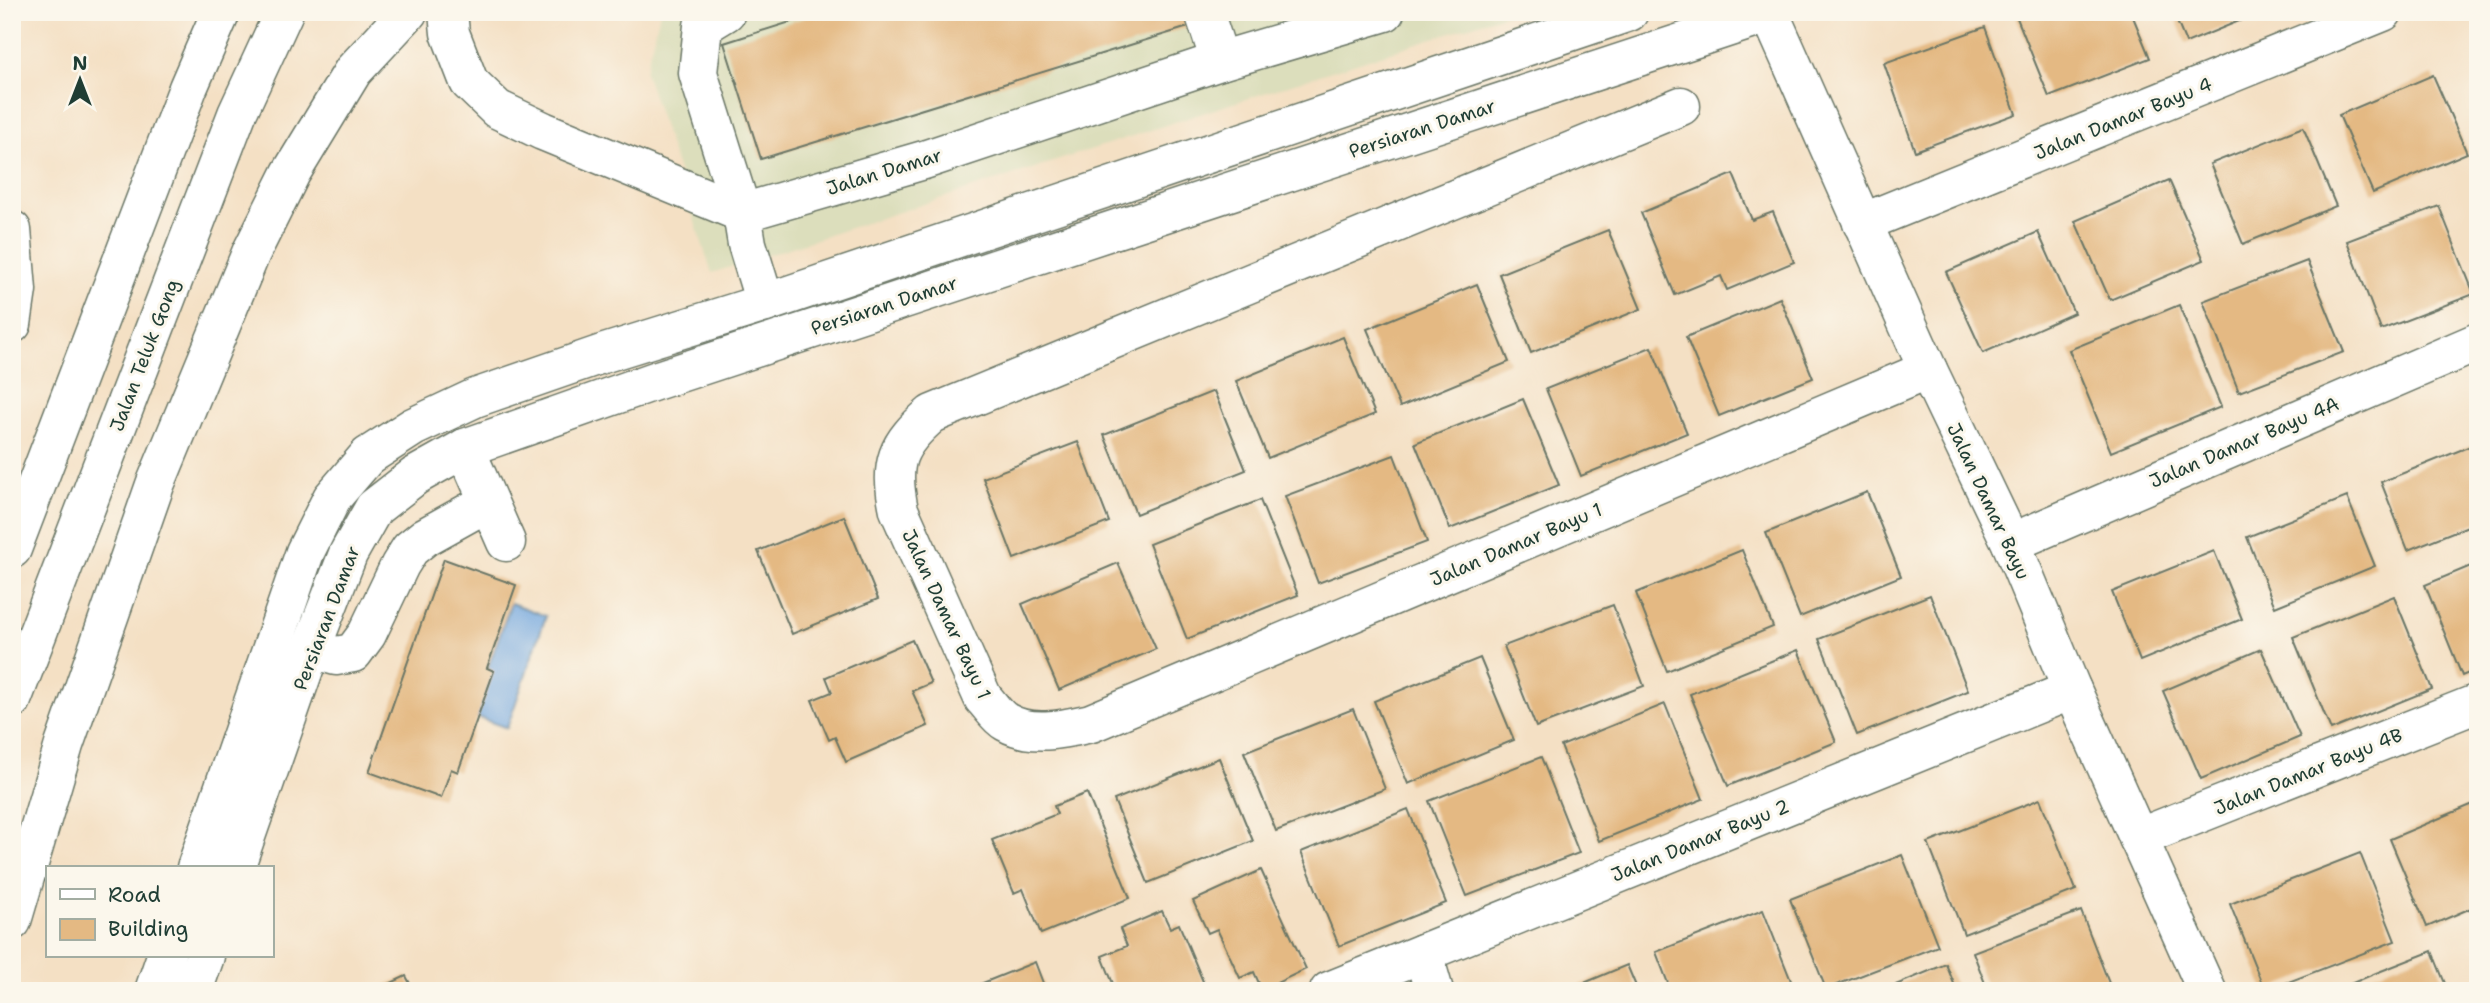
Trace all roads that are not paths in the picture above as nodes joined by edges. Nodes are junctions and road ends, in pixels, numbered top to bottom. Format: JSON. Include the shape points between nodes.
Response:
{"nodes":[{"id":1,"x":221,"y":12,"type":"edge"},
{"id":2,"x":284,"y":12,"type":"edge"},
{"id":3,"x":408,"y":12,"type":"edge"},
{"id":4,"x":448,"y":12,"type":"edge"},
{"id":5,"x":726,"y":12,"type":"edge"},
{"id":6,"x":1204,"y":12,"type":"edge"},
{"id":7,"x":1385,"y":12,"type":"edge"},
{"id":8,"x":1629,"y":12,"type":"edge"},
{"id":9,"x":2383,"y":12,"type":"edge"},
{"id":10,"x":1772,"y":13,"type":"edge"},
{"id":11,"x":1220,"y":61,"type":"junction"},
{"id":12,"x":1681,"y":106,"type":"dead end"},
{"id":13,"x":742,"y":213,"type":"junction"},
{"id":14,"x":1862,"y":223,"type":"junction"},
{"id":15,"x":12,"y":230,"type":"edge"},
{"id":16,"x":765,"y":303,"type":"junction"},
{"id":17,"x":12,"y":324,"type":"edge"},
{"id":18,"x":2478,"y":342,"type":"edge"},
{"id":19,"x":1928,"y":370,"type":"junction"},
{"id":20,"x":465,"y":448,"type":"junction"},
{"id":21,"x":488,"y":502,"type":"junction"},
{"id":22,"x":506,"y":542,"type":"dead end"},
{"id":23,"x":2011,"y":543,"type":"junction"},
{"id":24,"x":12,"y":549,"type":"edge"},
{"id":25,"x":311,"y":649,"type":"junction"},
{"id":26,"x":2072,"y":690,"type":"junction"},
{"id":27,"x":12,"y":701,"type":"edge"},
{"id":28,"x":2478,"y":704,"type":"edge"},
{"id":29,"x":2138,"y":838,"type":"junction"},
{"id":30,"x":197,"y":866,"type":"edge"},
{"id":31,"x":236,"y":866,"type":"edge"},
{"id":32,"x":12,"y":921,"type":"edge"},
{"id":33,"x":1423,"y":953,"type":"junction"},
{"id":34,"x":165,"y":958,"type":"edge"},
{"id":35,"x":204,"y":958,"type":"edge"},
{"id":36,"x":154,"y":991,"type":"edge"},
{"id":37,"x":193,"y":991,"type":"edge"},
{"id":38,"x":1329,"y":991,"type":"edge"},
{"id":39,"x":1434,"y":991,"type":"edge"},
{"id":40,"x":2207,"y":991,"type":"edge"}],
"edges":[{"from":1,"to":24,"type":"street"},
{"from":2,"to":27,"type":"street","name":"Jalan Teluk Gong","via":[[237,114]]},
{"from":3,"to":32,"type":"street","via":[[353,71],[291,173],[205,358],[155,485],[64,745]]},
{"from":4,"to":13,"type":"street","via":[[450,33],[469,82],[497,109]]},
{"from":5,"to":13,"type":"street","via":[[703,26],[698,73]]},
{"from":6,"to":11,"type":"street"},
{"from":7,"to":11,"type":"street","name":"Jalan Damar"},
{"from":8,"to":16,"type":"street","name":"Persiaran Damar"},
{"from":9,"to":14,"type":"street","name":"Jalan Damar Bayu 4"},
{"from":10,"to":14,"type":"street","name":"Jalan Damar Bayu"},
{"from":10,"to":20,"type":"street","name":"Persiaran Damar","via":[[757,347]]},
{"from":11,"to":13,"type":"street","name":"Jalan Damar","via":[[923,160]]},
{"from":12,"to":19,"type":"street","name":"Jalan Damar Bayu 1","via":[[932,414],[910,433],[897,456],[893,484],[899,510],[983,698],[1005,722],[1028,730],[1057,731],[1091,723]]},
{"from":13,"to":16,"type":"street"},
{"from":14,"to":19,"type":"street","name":"Jalan Damar Bayu"},
{"from":15,"to":17,"type":"street","via":[[17,290]]},
{"from":16,"to":30,"type":"street","name":"Persiaran Damar","via":[[475,398],[413,427],[368,456],[332,498],[305,552]]},
{"from":18,"to":23,"type":"street","name":"Jalan Damar Bayu 4A"},
{"from":19,"to":23,"type":"street","name":"Jalan Damar Bayu"},
{"from":20,"to":21,"type":"street"},
{"from":20,"to":25,"type":"street","name":"Persiaran Damar","via":[[415,476],[374,508],[348,554]]},
{"from":21,"to":22,"type":"street"},
{"from":21,"to":25,"type":"street","via":[[410,549],[353,653],[336,656]]},
{"from":23,"to":26,"type":"street","name":"Jalan Damar Bayu"},
{"from":25,"to":31,"type":"street","name":"Persiaran Damar"},
{"from":26,"to":29,"type":"street","name":"Jalan Damar Bayu"},
{"from":26,"to":33,"type":"street","name":"Jalan Damar Bayu 2"},
{"from":28,"to":29,"type":"street","name":"Jalan Damar Bayu 4B"},
{"from":29,"to":40,"type":"street","name":"Jalan Damar Bayu"},
{"from":33,"to":38,"type":"street","name":"Jalan Damar Bayu 2"},
{"from":33,"to":39,"type":"street"},
{"from":34,"to":36,"type":"street"},
{"from":35,"to":37,"type":"street"}]}
